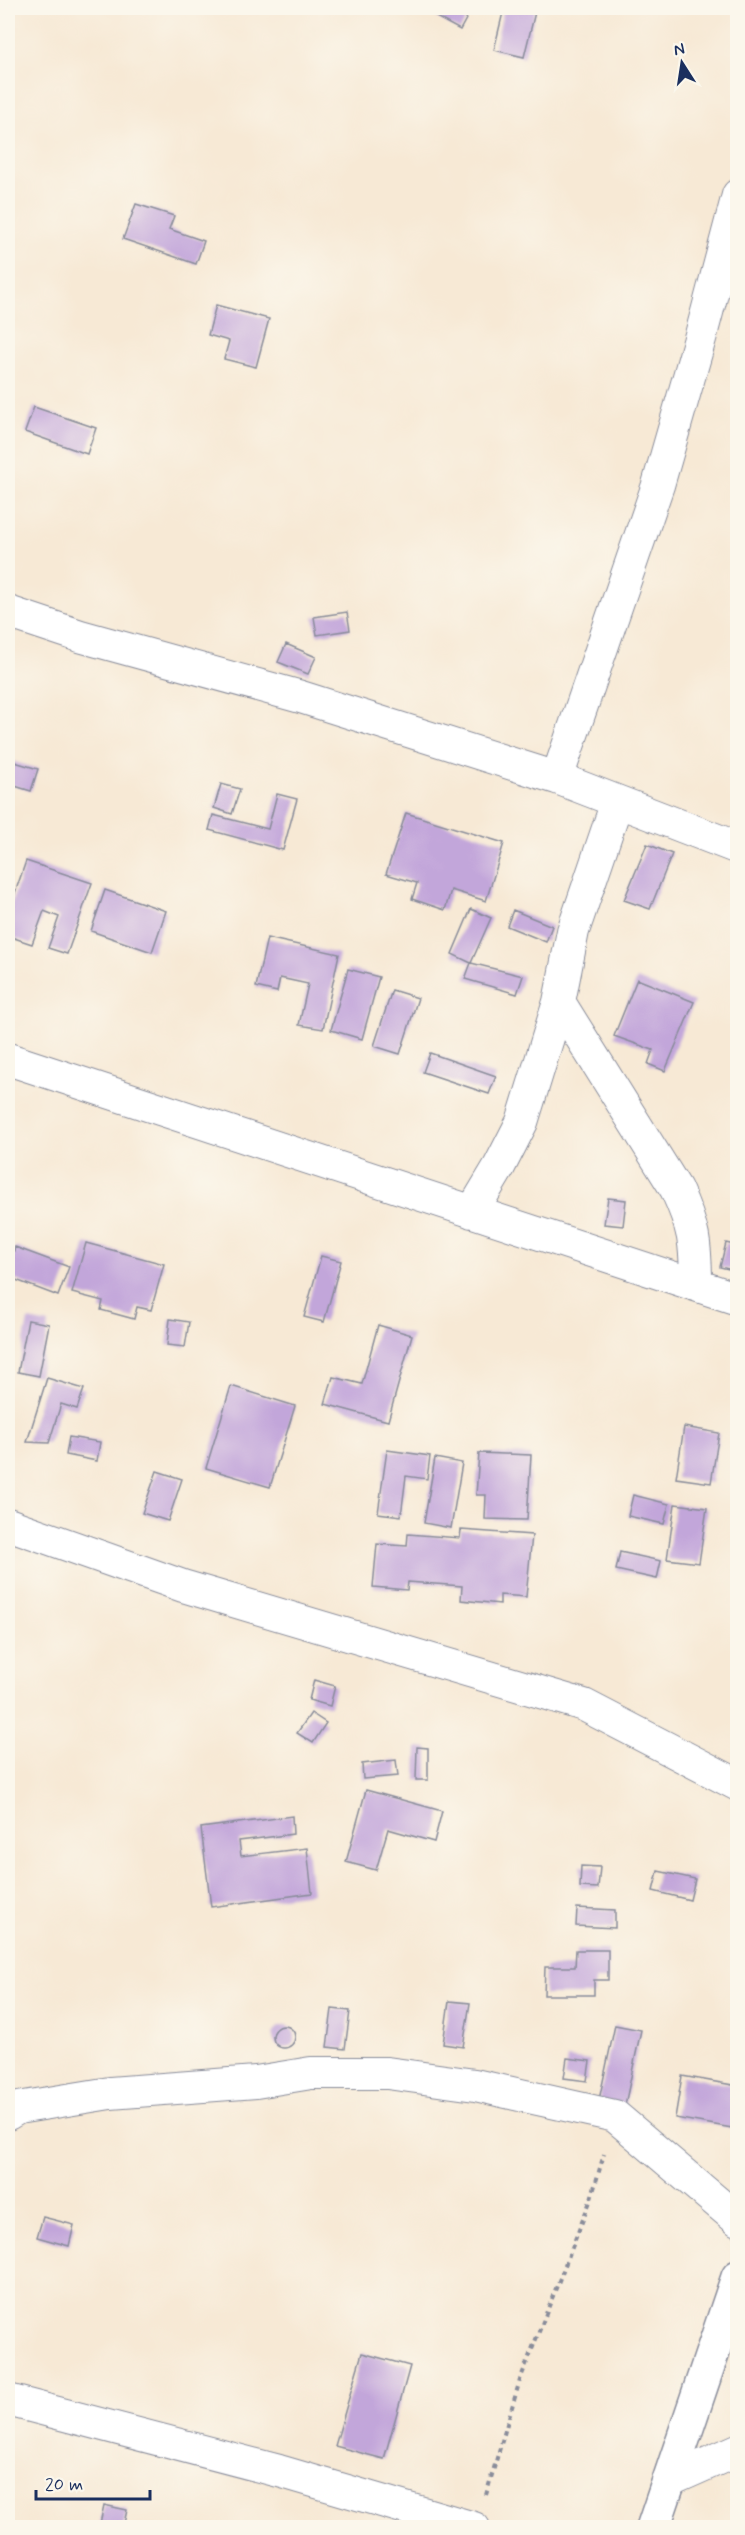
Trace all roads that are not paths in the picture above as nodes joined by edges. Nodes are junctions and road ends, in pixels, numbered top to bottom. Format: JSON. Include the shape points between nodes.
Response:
{"nodes":[{"id":1,"x":738,"y":195,"type":"edge"},
{"id":2,"x":8,"y":612,"type":"edge"},
{"id":3,"x":557,"y":778,"type":"junction"},
{"id":4,"x":617,"y":802,"type":"junction"},
{"id":5,"x":738,"y":848,"type":"edge"},
{"id":6,"x":559,"y":1002,"type":"junction"},
{"id":7,"x":8,"y":1059,"type":"edge"},
{"id":8,"x":472,"y":1212,"type":"junction"},
{"id":9,"x":696,"y":1285,"type":"junction"},
{"id":10,"x":738,"y":1299,"type":"edge"},
{"id":11,"x":8,"y":1524,"type":"edge"},
{"id":12,"x":738,"y":1785,"type":"edge"},
{"id":13,"x":8,"y":2114,"type":"edge"},
{"id":14,"x":738,"y":2220,"type":"edge"},
{"id":15,"x":738,"y":2277,"type":"edge"},
{"id":16,"x":8,"y":2400,"type":"edge"},
{"id":17,"x":738,"y":2450,"type":"edge"},
{"id":18,"x":668,"y":2481,"type":"junction"},
{"id":19,"x":479,"y":2516,"type":"edge"},
{"id":20,"x":653,"y":2528,"type":"edge"}],
"edges":[{"from":1,"to":3,"type":"street","via":[[658,485]]},
{"from":2,"to":3,"type":"street","via":[[80,636],[302,697]]},
{"from":3,"to":4,"type":"street"},
{"from":4,"to":5,"type":"street"},
{"from":4,"to":6,"type":"street","via":[[573,931]]},
{"from":6,"to":8,"type":"street","via":[[522,1122]]},
{"from":6,"to":9,"type":"street","via":[[690,1218],[696,1248]]},
{"from":7,"to":8,"type":"street"},
{"from":8,"to":9,"type":"street"},
{"from":9,"to":10,"type":"street"},
{"from":11,"to":12,"type":"street","via":[[183,1586],[584,1705]]},
{"from":13,"to":14,"type":"street","via":[[18,2108],[110,2093],[256,2082],[311,2073],[387,2073],[475,2085],[615,2116]]},
{"from":15,"to":18,"type":"highway"},
{"from":16,"to":19,"type":"street","via":[[279,2471]]},
{"from":17,"to":18,"type":"street"},
{"from":18,"to":20,"type":"highway"}]}
